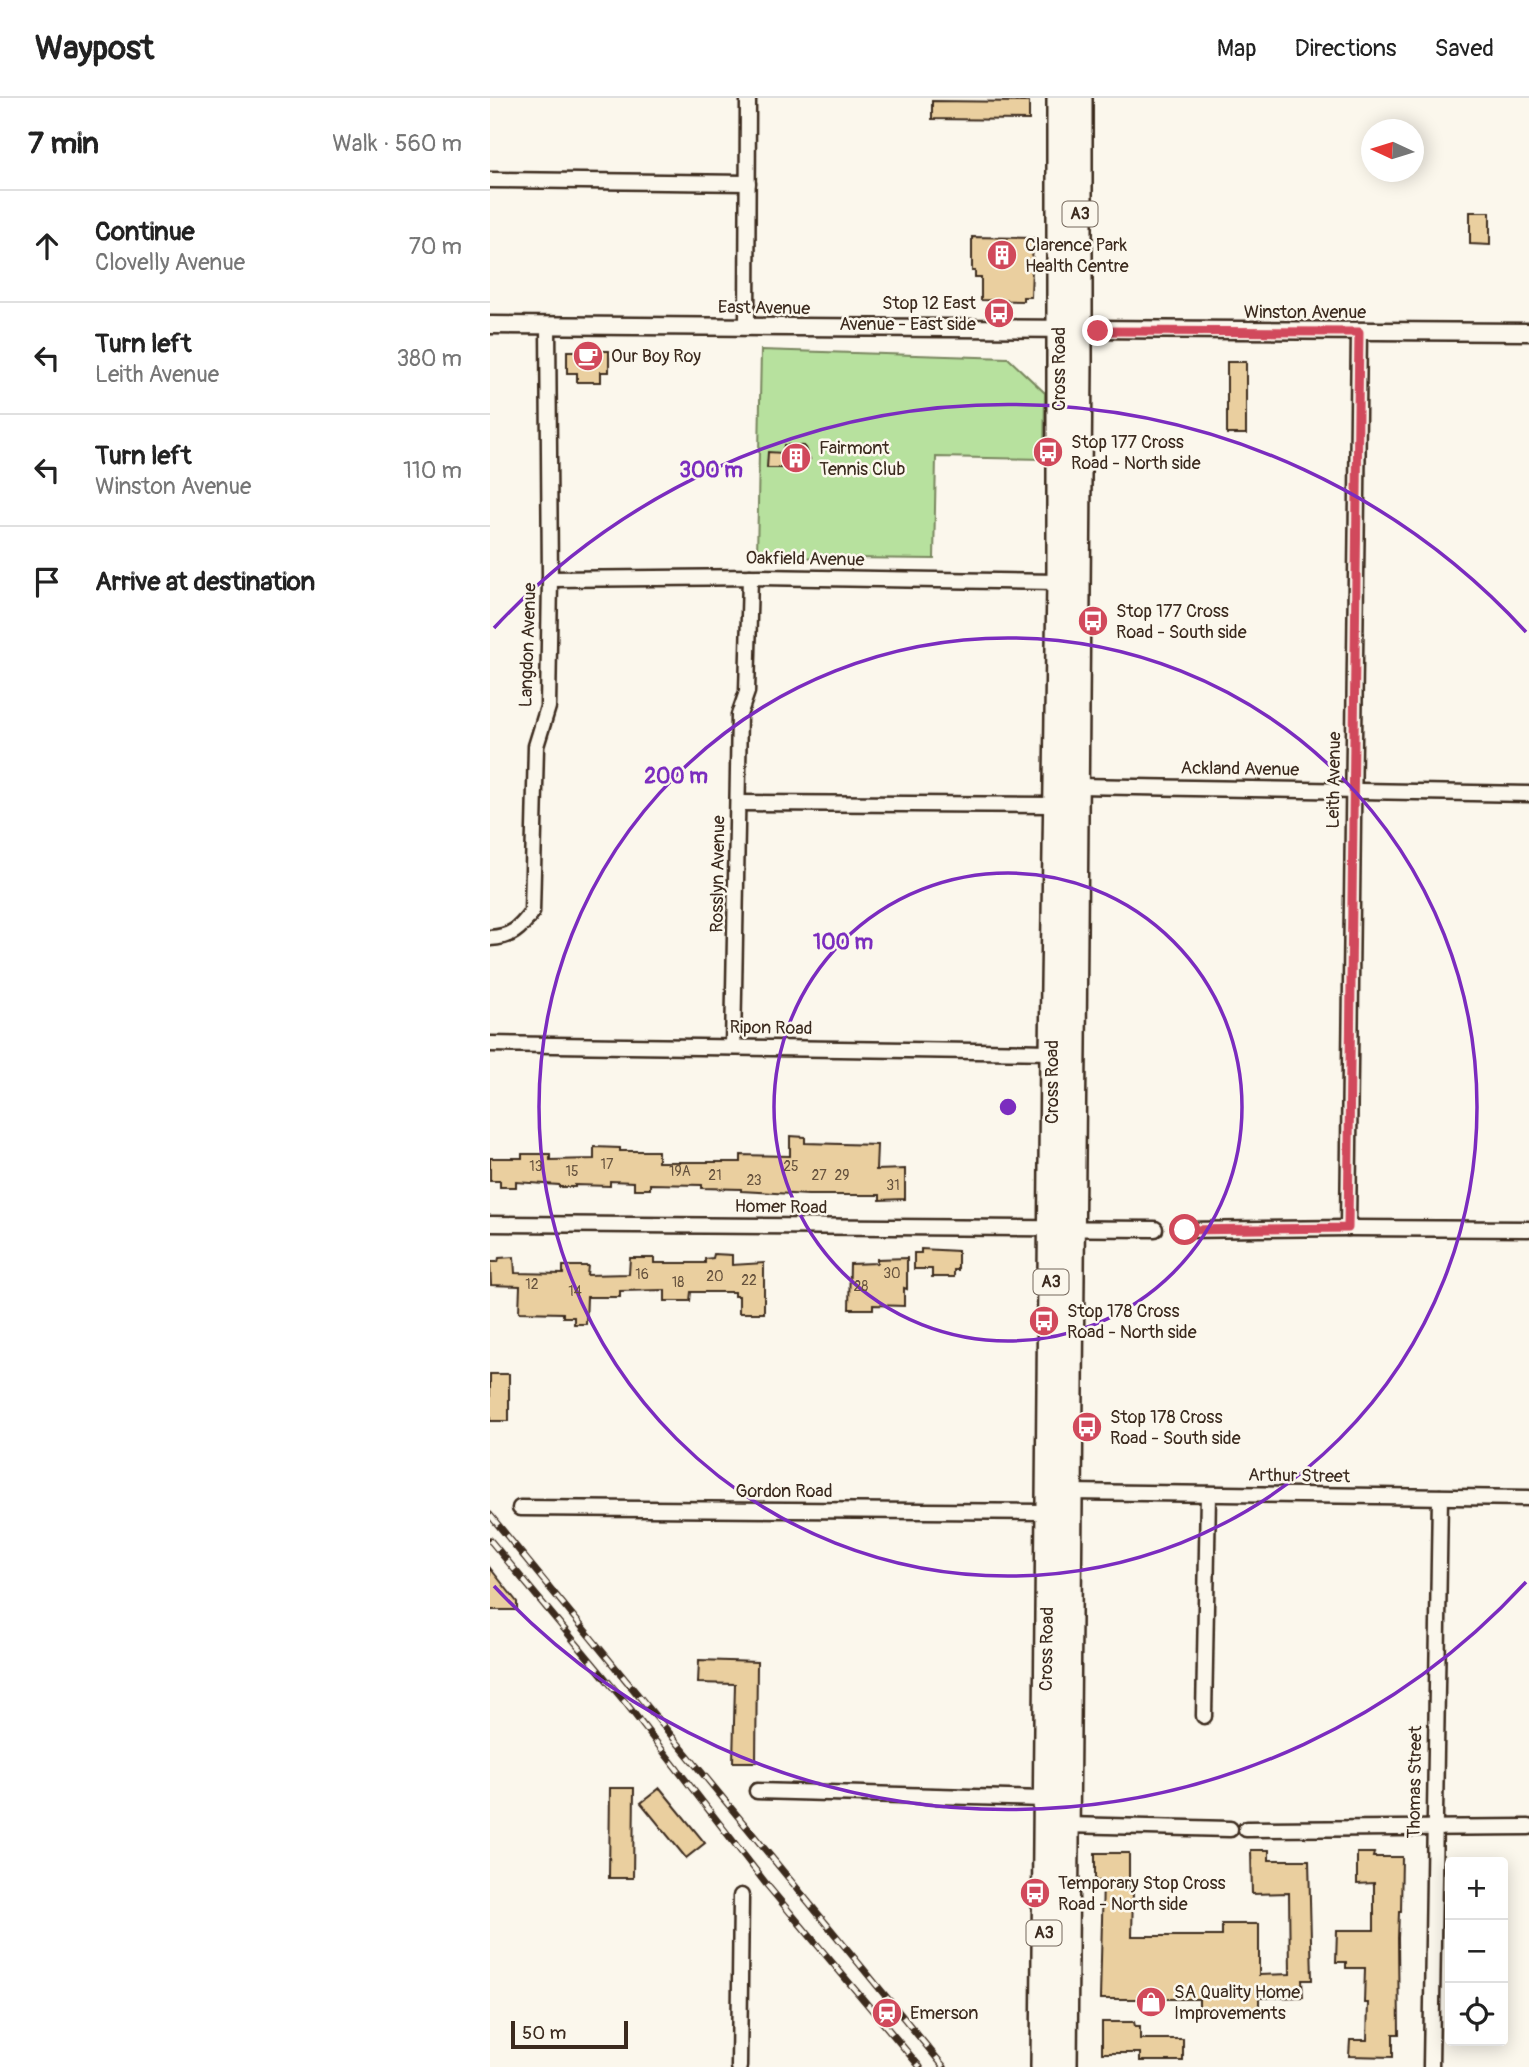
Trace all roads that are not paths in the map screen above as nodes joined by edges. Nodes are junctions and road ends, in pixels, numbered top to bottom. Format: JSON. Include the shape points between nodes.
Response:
{"nodes":[{"id":1,"x":748,"y":98,"type":"edge"},
{"id":2,"x":1059,"y":98,"type":"edge"},
{"id":3,"x":1080,"y":98,"type":"edge"},
{"id":4,"x":490,"y":180,"type":"edge"},
{"id":5,"x":748,"y":183,"type":"junction"},
{"id":6,"x":490,"y":325,"type":"edge"},
{"id":7,"x":548,"y":326,"type":"junction"},
{"id":8,"x":747,"y":327,"type":"junction"},
{"id":9,"x":1069,"y":331,"type":"junction"},
{"id":10,"x":1359,"y":332,"type":"junction"},
{"id":11,"x":1529,"y":332,"type":"edge"},
{"id":12,"x":750,"y":577,"type":"junction"},
{"id":13,"x":550,"y":579,"type":"junction"},
{"id":14,"x":1068,"y":582,"type":"junction"},
{"id":15,"x":1056,"y":771,"type":"junction"},
{"id":16,"x":1077,"y":786,"type":"junction"},
{"id":17,"x":1353,"y":790,"type":"junction"},
{"id":18,"x":1529,"y":794,"type":"edge"},
{"id":19,"x":738,"y":803,"type":"junction"},
{"id":20,"x":1055,"y":805,"type":"junction"},
{"id":21,"x":1076,"y":824,"type":"junction"},
{"id":22,"x":490,"y":938,"type":"edge"},
{"id":23,"x":490,"y":1044,"type":"edge"},
{"id":24,"x":733,"y":1047,"type":"junction"},
{"id":25,"x":1063,"y":1052,"type":"junction"},
{"id":26,"x":490,"y":1224,"type":"edge"},
{"id":27,"x":1348,"y":1228,"type":"junction"},
{"id":28,"x":1062,"y":1229,"type":"junction"},
{"id":29,"x":1155,"y":1229,"type":"dead end"},
{"id":30,"x":1529,"y":1229,"type":"edge"},
{"id":31,"x":1185,"y":1230,"type":"dead end"},
{"id":32,"x":1069,"y":1492,"type":"junction"},
{"id":33,"x":1208,"y":1494,"type":"junction"},
{"id":34,"x":1440,"y":1497,"type":"junction"},
{"id":35,"x":1529,"y":1498,"type":"edge"},
{"id":36,"x":520,"y":1508,"type":"dead end"},
{"id":37,"x":1048,"y":1512,"type":"junction"},
{"id":38,"x":1204,"y":1716,"type":"dead end"},
{"id":39,"x":757,"y":1791,"type":"dead end"},
{"id":40,"x":1045,"y":1799,"type":"junction"},
{"id":41,"x":1066,"y":1825,"type":"junction"},
{"id":42,"x":1529,"y":1827,"type":"edge"},
{"id":43,"x":1433,"y":1828,"type":"junction"},
{"id":44,"x":1230,"y":1829,"type":"dead end"},
{"id":45,"x":1246,"y":1829,"type":"dead end"},
{"id":46,"x":741,"y":1896,"type":"dead end"},
{"id":47,"x":739,"y":2067,"type":"edge"},
{"id":48,"x":1043,"y":2067,"type":"edge"},
{"id":49,"x":1065,"y":2067,"type":"edge"},
{"id":50,"x":1431,"y":2067,"type":"edge"}],
"edges":[{"from":1,"to":5,"type":"street"},
{"from":2,"to":9,"type":"highway","name":"Cross Road","number":"A3"},
{"from":3,"to":9,"type":"highway","name":"Cross Road","number":"A3"},
{"from":4,"to":5,"type":"street"},
{"from":5,"to":8,"type":"street"},
{"from":6,"to":7,"type":"street","name":"East Avenue"},
{"from":7,"to":8,"type":"street","name":"East Avenue"},
{"from":7,"to":13,"type":"street","name":"Langdon Avenue"},
{"from":8,"to":9,"type":"street","name":"East Avenue"},
{"from":9,"to":10,"type":"street","name":"Winston Avenue"},
{"from":9,"to":14,"type":"highway","name":"Cross Road","number":"A3"},
{"from":10,"to":11,"type":"street","name":"Winston Avenue"},
{"from":10,"to":17,"type":"street","name":"Leith Avenue"},
{"from":12,"to":13,"type":"street","name":"Oakfield Avenue"},
{"from":12,"to":14,"type":"street","name":"Oakfield Avenue"},
{"from":12,"to":19,"type":"street","name":"Rosslyn Avenue","via":[[747,692],[739,715]]},
{"from":13,"to":22,"type":"street","name":"Langdon Avenue","via":[[548,707],[536,746],[532,912],[520,928]]},
{"from":14,"to":15,"type":"highway","name":"Cross Road","number":"A3"},
{"from":14,"to":16,"type":"highway","name":"Cross Road","number":"A3"},
{"from":15,"to":16,"type":"highway"},
{"from":15,"to":20,"type":"highway","name":"Cross Road","number":"A3"},
{"from":16,"to":17,"type":"street","name":"Ackland Avenue"},
{"from":16,"to":20,"type":"highway"},
{"from":16,"to":21,"type":"highway","name":"Cross Road","number":"A3"},
{"from":17,"to":18,"type":"street","name":"Ackland Avenue"},
{"from":17,"to":27,"type":"street","name":"Leith Avenue"},
{"from":19,"to":20,"type":"street"},
{"from":19,"to":24,"type":"street","name":"Rosslyn Avenue"},
{"from":20,"to":21,"type":"highway"},
{"from":20,"to":25,"type":"highway","name":"Cross Road","number":"A3"},
{"from":21,"to":25,"type":"highway","name":"Cross Road","number":"A3"},
{"from":23,"to":24,"type":"street","name":"Ripon Road"},
{"from":24,"to":25,"type":"street","name":"Ripon Road"},
{"from":25,"to":28,"type":"highway","name":"Cross Road","number":"A3"},
{"from":26,"to":28,"type":"street","name":"Homer Road"},
{"from":27,"to":30,"type":"street"},
{"from":27,"to":31,"type":"street"},
{"from":28,"to":29,"type":"street","name":"Homer Road"},
{"from":28,"to":32,"type":"highway","name":"Cross Road","number":"A3"},
{"from":28,"to":37,"type":"highway","name":"Cross Road","number":"A3"},
{"from":32,"to":33,"type":"street","name":"Arthur Street"},
{"from":32,"to":37,"type":"highway"},
{"from":32,"to":41,"type":"highway","name":"Cross Road","number":"A3"},
{"from":33,"to":34,"type":"street","name":"Arthur Street"},
{"from":33,"to":38,"type":"street"},
{"from":34,"to":35,"type":"street","name":"Arthur Street"},
{"from":34,"to":43,"type":"street","name":"Thomas Street"},
{"from":36,"to":37,"type":"street","name":"Gordon Road"},
{"from":37,"to":40,"type":"highway","name":"Cross Road","number":"A3"},
{"from":39,"to":40,"type":"street"},
{"from":40,"to":41,"type":"highway"},
{"from":40,"to":48,"type":"highway","name":"Cross Road","number":"A3"},
{"from":41,"to":44,"type":"street"},
{"from":41,"to":49,"type":"highway","name":"Cross Road","number":"A3"},
{"from":42,"to":43,"type":"street"},
{"from":43,"to":45,"type":"street"},
{"from":43,"to":50,"type":"street","name":"Thomas Street"},
{"from":46,"to":47,"type":"street"}]}
